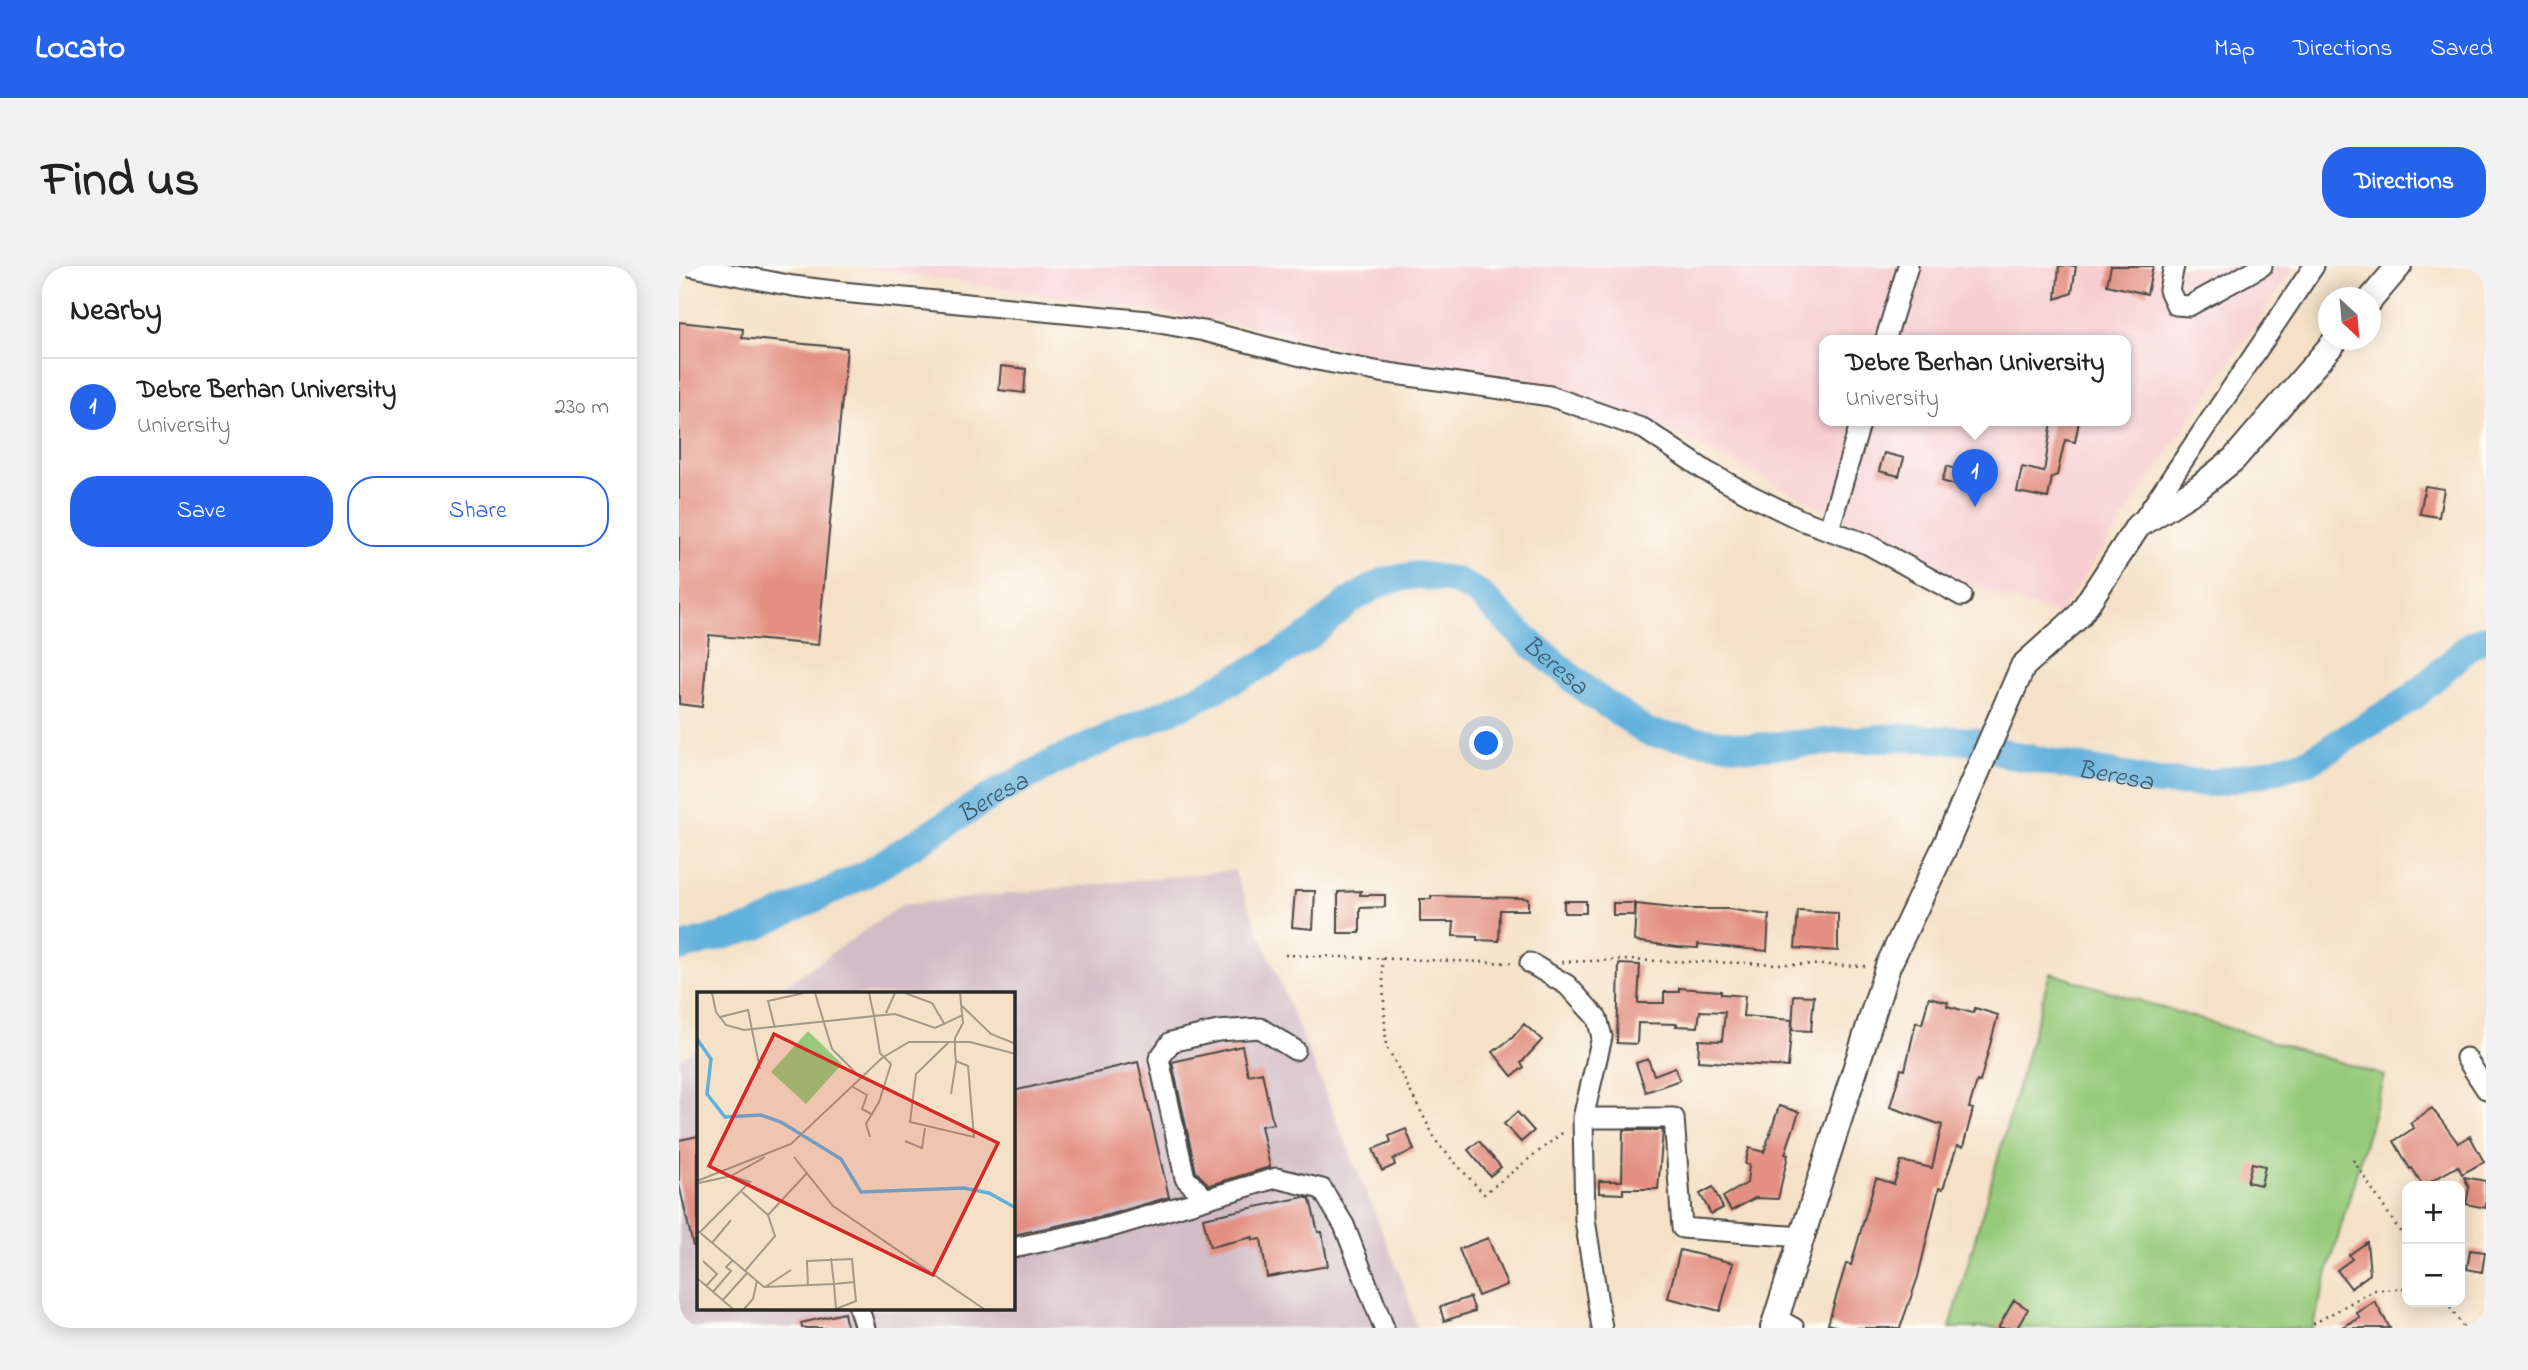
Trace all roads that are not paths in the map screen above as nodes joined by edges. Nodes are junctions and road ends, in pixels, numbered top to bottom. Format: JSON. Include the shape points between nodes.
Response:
{"nodes":[{"id":1,"x":689,"y":266,"type":"edge"},
{"id":2,"x":1908,"y":266,"type":"edge"},
{"id":3,"x":2174,"y":266,"type":"edge"},
{"id":4,"x":2262,"y":266,"type":"edge"},
{"id":5,"x":2314,"y":266,"type":"edge"},
{"id":6,"x":2399,"y":266,"type":"edge"},
{"id":7,"x":2381,"y":287,"type":"edge"},
{"id":8,"x":1887,"y":335,"type":"edge"},
{"id":9,"x":2327,"y":350,"type":"edge"},
{"id":10,"x":1860,"y":426,"type":"edge"},
{"id":11,"x":2138,"y":526,"type":"junction"},
{"id":12,"x":1829,"y":529,"type":"junction"},
{"id":13,"x":1962,"y":596,"type":"dead end"},
{"id":14,"x":1530,"y":963,"type":"road end"},
{"id":15,"x":1294,"y":1050,"type":"dead end"},
{"id":16,"x":2466,"y":1058,"type":"dead end"},
{"id":17,"x":2486,"y":1089,"type":"edge"},
{"id":18,"x":1583,"y":1118,"type":"junction"},
{"id":19,"x":1205,"y":1198,"type":"junction"},
{"id":20,"x":1802,"y":1237,"type":"junction"},
{"id":21,"x":1015,"y":1248,"type":"edge"},
{"id":22,"x":859,"y":1310,"type":"edge"},
{"id":23,"x":1781,"y":1325,"type":"edge"},
{"id":24,"x":865,"y":1328,"type":"edge"},
{"id":25,"x":1384,"y":1328,"type":"edge"},
{"id":26,"x":1602,"y":1328,"type":"edge"}],
"edges":[{"from":1,"to":12,"type":"street","via":[[842,292],[1148,321],[1355,368],[1550,396],[1644,429],[1729,484]]},
{"from":2,"to":8,"type":"street"},
{"from":3,"to":4,"type":"street","via":[[2169,290],[2176,305],[2189,306]]},
{"from":5,"to":11,"type":"street"},
{"from":6,"to":7,"type":"main road"},
{"from":9,"to":11,"type":"main road","via":[[2234,459]]},
{"from":10,"to":12,"type":"street"},
{"from":11,"to":20,"type":"main road","via":[[2079,616],[2023,666],[1888,966]]},
{"from":12,"to":13,"type":"street","via":[[1867,544]]},
{"from":14,"to":18,"type":"street","via":[[1567,985],[1597,1018],[1602,1037]]},
{"from":15,"to":19,"type":"street","via":[[1260,1028],[1229,1030],[1171,1042],[1160,1059],[1185,1178]]},
{"from":16,"to":17,"type":"street"},
{"from":18,"to":20,"type":"street","via":[[1674,1118],[1682,1227]]},
{"from":18,"to":26,"type":"street","via":[[1585,1220]]},
{"from":19,"to":21,"type":"street","via":[[1111,1227]]},
{"from":19,"to":25,"type":"street","via":[[1276,1178],[1322,1189],[1344,1225]]},
{"from":20,"to":23,"type":"main road"},
{"from":22,"to":24,"type":"street"}]}
